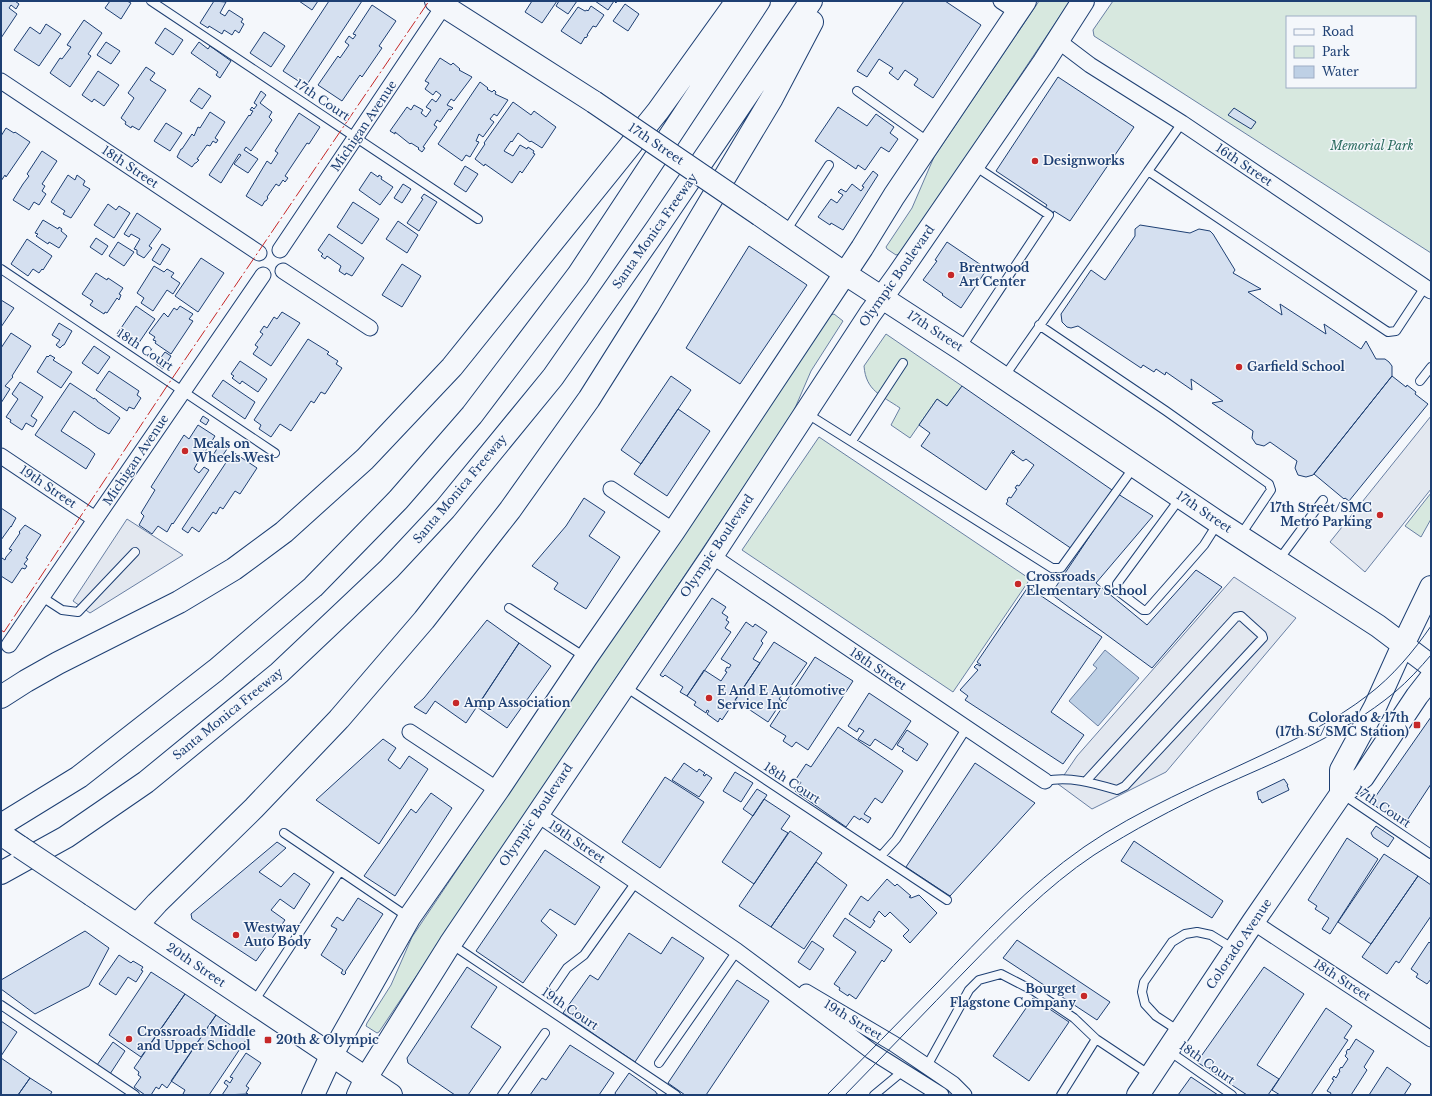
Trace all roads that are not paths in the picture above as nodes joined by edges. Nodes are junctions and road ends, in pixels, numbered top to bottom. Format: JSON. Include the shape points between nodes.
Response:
{"nodes":[{"id":1,"x":152,"y":1,"type":"edge"},
{"id":2,"x":737,"y":1,"type":"edge"},
{"id":3,"x":759,"y":1,"type":"edge"},
{"id":4,"x":811,"y":1,"type":"edge"},
{"id":5,"x":822,"y":1,"type":"edge"},
{"id":6,"x":1083,"y":1,"type":"edge"},
{"id":7,"x":442,"y":3,"type":"edge"},
{"id":8,"x":1014,"y":4,"type":"edge"},
{"id":9,"x":1057,"y":40,"type":"junction"},
{"id":10,"x":1,"y":81,"type":"edge"},
{"id":11,"x":857,"y":91,"type":"dead end"},
{"id":12,"x":1182,"y":123,"type":"junction"},
{"id":13,"x":356,"y":137,"type":"junction"},
{"id":14,"x":930,"y":143,"type":"junction"},
{"id":15,"x":829,"y":165,"type":"dead end"},
{"id":16,"x":973,"y":165,"type":"junction"},
{"id":17,"x":1148,"y":171,"type":"junction"},
{"id":18,"x":478,"y":219,"type":"dead end"},
{"id":19,"x":785,"y":232,"type":"junction"},
{"id":20,"x":280,"y":250,"type":"junction"},
{"id":21,"x":259,"y":253,"type":"junction"},
{"id":22,"x":1,"y":269,"type":"edge"},
{"id":23,"x":283,"y":271,"type":"junction"},
{"id":24,"x":844,"y":273,"type":"junction"},
{"id":25,"x":263,"y":275,"type":"junction"},
{"id":26,"x":1428,"y":289,"type":"edge"},
{"id":27,"x":882,"y":297,"type":"junction"},
{"id":28,"x":1039,"y":325,"type":"junction"},
{"id":29,"x":370,"y":328,"type":"dead end"},
{"id":30,"x":961,"y":349,"type":"junction"},
{"id":31,"x":902,"y":363,"type":"dead end"},
{"id":32,"x":1431,"y":367,"type":"edge"},
{"id":33,"x":1004,"y":378,"type":"junction"},
{"id":34,"x":1420,"y":381,"type":"dead end"},
{"id":35,"x":183,"y":390,"type":"junction"},
{"id":36,"x":805,"y":413,"type":"junction"},
{"id":37,"x":852,"y":441,"type":"junction"},
{"id":38,"x":275,"y":452,"type":"dead end"},
{"id":39,"x":1,"y":456,"type":"edge"},
{"id":40,"x":1135,"y":466,"type":"junction"},
{"id":41,"x":611,"y":489,"type":"dead end"},
{"id":42,"x":1181,"y":497,"type":"junction"},
{"id":43,"x":1323,"y":500,"type":"dead end"},
{"id":44,"x":95,"y":519,"type":"junction"},
{"id":45,"x":1218,"y":523,"type":"junction"},
{"id":46,"x":674,"y":531,"type":"junction"},
{"id":47,"x":1240,"y":536,"type":"junction"},
{"id":48,"x":135,"y":552,"type":"dead end"},
{"id":49,"x":712,"y":556,"type":"junction"},
{"id":50,"x":1278,"y":562,"type":"junction"},
{"id":51,"x":1431,"y":587,"type":"edge"},
{"id":52,"x":42,"y":597,"type":"junction"},
{"id":53,"x":509,"y":608,"type":"dead end"},
{"id":54,"x":5,"y":644,"type":"edge"},
{"id":55,"x":1403,"y":645,"type":"junction"},
{"id":56,"x":586,"y":658,"type":"junction"},
{"id":57,"x":1431,"y":666,"type":"edge"},
{"id":58,"x":1431,"y":678,"type":"edge"},
{"id":59,"x":624,"y":686,"type":"junction"},
{"id":60,"x":1,"y":697,"type":"edge"},
{"id":61,"x":966,"y":729,"type":"junction"},
{"id":62,"x":410,"y":732,"type":"dead end"},
{"id":63,"x":1045,"y":781,"type":"joint"},
{"id":64,"x":1086,"y":781,"type":"junction"},
{"id":65,"x":498,"y":790,"type":"junction"},
{"id":66,"x":1341,"y":794,"type":"junction"},
{"id":67,"x":536,"y":814,"type":"junction"},
{"id":68,"x":1,"y":825,"type":"edge"},
{"id":69,"x":284,"y":833,"type":"dead end"},
{"id":70,"x":1,"y":834,"type":"edge"},
{"id":71,"x":1431,"y":854,"type":"edge"},
{"id":72,"x":881,"y":856,"type":"junction"},
{"id":73,"x":340,"y":871,"type":"junction"},
{"id":74,"x":1,"y":873,"type":"edge"},
{"id":75,"x":636,"y":882,"type":"junction"},
{"id":76,"x":947,"y":900,"type":"dead end"},
{"id":77,"x":409,"y":918,"type":"junction"},
{"id":78,"x":1253,"y":922,"type":"junction"},
{"id":79,"x":137,"y":925,"type":"junction"},
{"id":80,"x":450,"y":944,"type":"junction"},
{"id":81,"x":1235,"y":950,"type":"junction"},
{"id":82,"x":737,"y":951,"type":"junction"},
{"id":83,"x":554,"y":987,"type":"dead end"},
{"id":84,"x":253,"y":1003,"type":"junction"},
{"id":85,"x":1,"y":1005,"type":"edge"},
{"id":86,"x":1180,"y":1032,"type":"junction"},
{"id":87,"x":545,"y":1033,"type":"dead end"},
{"id":88,"x":1096,"y":1039,"type":"junction"},
{"id":89,"x":1431,"y":1039,"type":"edge"},
{"id":90,"x":1168,"y":1050,"type":"junction"},
{"id":91,"x":331,"y":1056,"type":"junction"},
{"id":92,"x":659,"y":1063,"type":"dead end"},
{"id":93,"x":927,"y":1066,"type":"junction"},
{"id":94,"x":903,"y":1071,"type":"junction"},
{"id":95,"x":1151,"y":1075,"type":"junction"},
{"id":96,"x":362,"y":1087,"type":"edge"},
{"id":97,"x":135,"y":1095,"type":"edge"},
{"id":98,"x":313,"y":1095,"type":"edge"},
{"id":99,"x":391,"y":1095,"type":"edge"},
{"id":100,"x":502,"y":1095,"type":"edge"},
{"id":101,"x":676,"y":1095,"type":"edge"},
{"id":102,"x":874,"y":1095,"type":"edge"},
{"id":103,"x":940,"y":1095,"type":"edge"},
{"id":104,"x":964,"y":1095,"type":"edge"},
{"id":105,"x":1061,"y":1095,"type":"edge"},
{"id":106,"x":1138,"y":1095,"type":"edge"},
{"id":107,"x":1232,"y":1095,"type":"edge"}],
"edges":[{"from":1,"to":13,"type":"lane","name":"17th Court"},
{"from":2,"to":60,"type":"main road","via":[[658,112],[467,349],[366,459],[284,532],[234,569],[179,602],[26,681]]},
{"from":3,"to":68,"type":"main road","via":[[578,275],[472,415],[398,500],[313,587],[216,670],[79,777]]},
{"from":4,"to":74,"type":"main road","name":"Santa Monica Freeway","via":[[553,377],[445,509],[390,569],[279,673],[146,782],[66,837]]},
{"from":5,"to":79,"type":"main road","via":[[772,98],[647,307],[588,399],[510,510],[424,620],[339,719]]},
{"from":6,"to":9,"type":"main road","name":"Olympic Boulevard"},
{"from":7,"to":13,"type":"street","name":"Michigan Avenue"},
{"from":7,"to":19,"type":"main road","name":"17th Street","bridge":true,"via":[[594,102]]},
{"from":8,"to":14,"type":"main road"},
{"from":9,"to":12,"type":"street","name":"16th Street","via":[[1090,65]]},
{"from":9,"to":16,"type":"main road","name":"Olympic Boulevard"},
{"from":10,"to":21,"type":"street","name":"18th Street"},
{"from":11,"to":14,"type":"lane"},
{"from":12,"to":17,"type":"lane"},
{"from":12,"to":26,"type":"street","name":"16th Street"},
{"from":13,"to":18,"type":"lane","name":"17th Court"},
{"from":13,"to":20,"type":"street","name":"Michigan Avenue"},
{"from":14,"to":24,"type":"main road"},
{"from":15,"to":19,"type":"lane"},
{"from":16,"to":27,"type":"main road","name":"Olympic Boulevard"},
{"from":16,"to":30,"type":"lane","via":[[1049,214]]},
{"from":17,"to":26,"type":"lane","via":[[1388,332],[1396,331]]},
{"from":17,"to":28,"type":"lane"},
{"from":19,"to":24,"type":"main road","name":"17th Street"},
{"from":20,"to":21,"type":"street","via":[[272,247]]},
{"from":20,"to":23,"type":"street","via":[[286,258]]},
{"from":21,"to":25,"type":"street","via":[[257,267]]},
{"from":22,"to":35,"type":"lane","name":"18th Court"},
{"from":23,"to":25,"type":"street","via":[[273,277]]},
{"from":23,"to":29,"type":"street"},
{"from":24,"to":27,"type":"main road","name":"17th Street"},
{"from":24,"to":46,"type":"main road"},
{"from":25,"to":35,"type":"street","name":"Michigan Avenue"},
{"from":27,"to":30,"type":"main road","name":"17th Street"},
{"from":27,"to":36,"type":"main road","name":"Olympic Boulevard"},
{"from":28,"to":33,"type":"lane"},
{"from":28,"to":47,"type":"lane","via":[[1269,484],[1271,490]]},
{"from":30,"to":33,"type":"main road","name":"17th Street"},
{"from":31,"to":37,"type":"lane"},
{"from":32,"to":34,"type":"lane"},
{"from":33,"to":40,"type":"main road","name":"17th Street"},
{"from":35,"to":38,"type":"lane","name":"18th Court"},
{"from":35,"to":44,"type":"street","name":"Michigan Avenue"},
{"from":36,"to":37,"type":"lane"},
{"from":36,"to":49,"type":"main road","name":"Olympic Boulevard"},
{"from":37,"to":40,"type":"lane","via":[[1052,568],[1062,568]]},
{"from":39,"to":44,"type":"street","name":"19th Street"},
{"from":40,"to":42,"type":"main road","name":"17th Street"},
{"from":41,"to":46,"type":"street"},
{"from":42,"to":45,"type":"main road","name":"17th Street"},
{"from":42,"to":45,"type":"lane","via":[[1117,584],[1118,591],[1143,610],[1147,610],[1204,545]]},
{"from":43,"to":50,"type":"lane"},
{"from":44,"to":52,"type":"street","name":"Michigan Avenue"},
{"from":45,"to":47,"type":"main road","name":"17th Street"},
{"from":46,"to":56,"type":"main road"},
{"from":47,"to":50,"type":"main road","name":"17th Street"},
{"from":48,"to":52,"type":"lane","via":[[78,612],[62,610]]},
{"from":49,"to":59,"type":"main road","name":"Olympic Boulevard"},
{"from":49,"to":61,"type":"street","name":"18th Street"},
{"from":50,"to":55,"type":"main road","name":"17th Street"},
{"from":51,"to":55,"type":"main road"},
{"from":52,"to":54,"type":"street","name":"Michigan Avenue"},
{"from":53,"to":56,"type":"lane"},
{"from":55,"to":57,"type":"main road","name":"17th Street"},
{"from":55,"to":66,"type":"main road","via":[[1375,707],[1341,770]]},
{"from":56,"to":65,"type":"main road"},
{"from":58,"to":66,"type":"main road","name":"Colorado Avenue","via":[[1363,777]]},
{"from":59,"to":67,"type":"main road","name":"Olympic Boulevard"},
{"from":59,"to":72,"type":"lane","name":"18th Court"},
{"from":61,"to":63,"type":"street","name":"18th Street"},
{"from":61,"to":72,"type":"lane","via":[[896,839]]},
{"from":62,"to":65,"type":"street"},
{"from":63,"to":64,"type":"lane"},
{"from":64,"to":64,"type":"lane","via":[[1117,790],[1125,786],[1263,638],[1262,635],[1241,616],[1236,617]]},
{"from":65,"to":77,"type":"main road"},
{"from":66,"to":71,"type":"lane","name":"17th Court"},
{"from":66,"to":78,"type":"main road","name":"Colorado Avenue"},
{"from":67,"to":75,"type":"street","name":"19th Street"},
{"from":67,"to":80,"type":"main road","name":"Olympic Boulevard"},
{"from":69,"to":73,"type":"lane"},
{"from":70,"to":79,"type":"main road","name":"20th Street","bridge":true},
{"from":72,"to":76,"type":"lane","name":"18th Court"},
{"from":73,"to":77,"type":"lane"},
{"from":73,"to":84,"type":"lane"},
{"from":75,"to":82,"type":"street","name":"19th Street"},
{"from":75,"to":83,"type":"lane","via":[[584,955],[567,968]]},
{"from":77,"to":91,"type":"main road"},
{"from":78,"to":81,"type":"main road","name":"Colorado Avenue"},
{"from":78,"to":89,"type":"street","name":"18th Street"},
{"from":79,"to":84,"type":"main road","name":"20th Street"},
{"from":80,"to":96,"type":"main road","name":"Olympic Boulevard"},
{"from":80,"to":101,"type":"lane","name":"19th Court"},
{"from":81,"to":86,"type":"main road","name":"Colorado Avenue"},
{"from":81,"to":86,"type":"lane","via":[[1211,934],[1185,934],[1172,942],[1144,982],[1142,992],[1145,1004],[1156,1016]]},
{"from":82,"to":92,"type":"lane"},
{"from":82,"to":93,"type":"street","name":"19th Street"},
{"from":82,"to":94,"type":"street","name":"19th Street","via":[[852,1037]]},
{"from":84,"to":91,"type":"main road","name":"20th Street"},
{"from":85,"to":97,"type":"lane"},
{"from":86,"to":90,"type":"main road","name":"Colorado Avenue"},
{"from":87,"to":100,"type":"lane"},
{"from":88,"to":93,"type":"lane","via":[[1074,1018],[1040,995],[1001,974],[979,980],[969,990]]},
{"from":88,"to":95,"type":"lane"},
{"from":88,"to":105,"type":"lane"},
{"from":90,"to":95,"type":"main road","name":"Colorado Avenue"},
{"from":90,"to":107,"type":"lane","name":"18th Court"},
{"from":91,"to":96,"type":"main road","name":"20th Street"},
{"from":91,"to":98,"type":"main road"},
{"from":93,"to":104,"type":"street","name":"19th Street"},
{"from":94,"to":102,"type":"lane"},
{"from":94,"to":103,"type":"street","name":"19th Street"},
{"from":95,"to":106,"type":"main road","name":"Colorado Avenue"},
{"from":96,"to":99,"type":"main road","name":"20th Street"}]}
